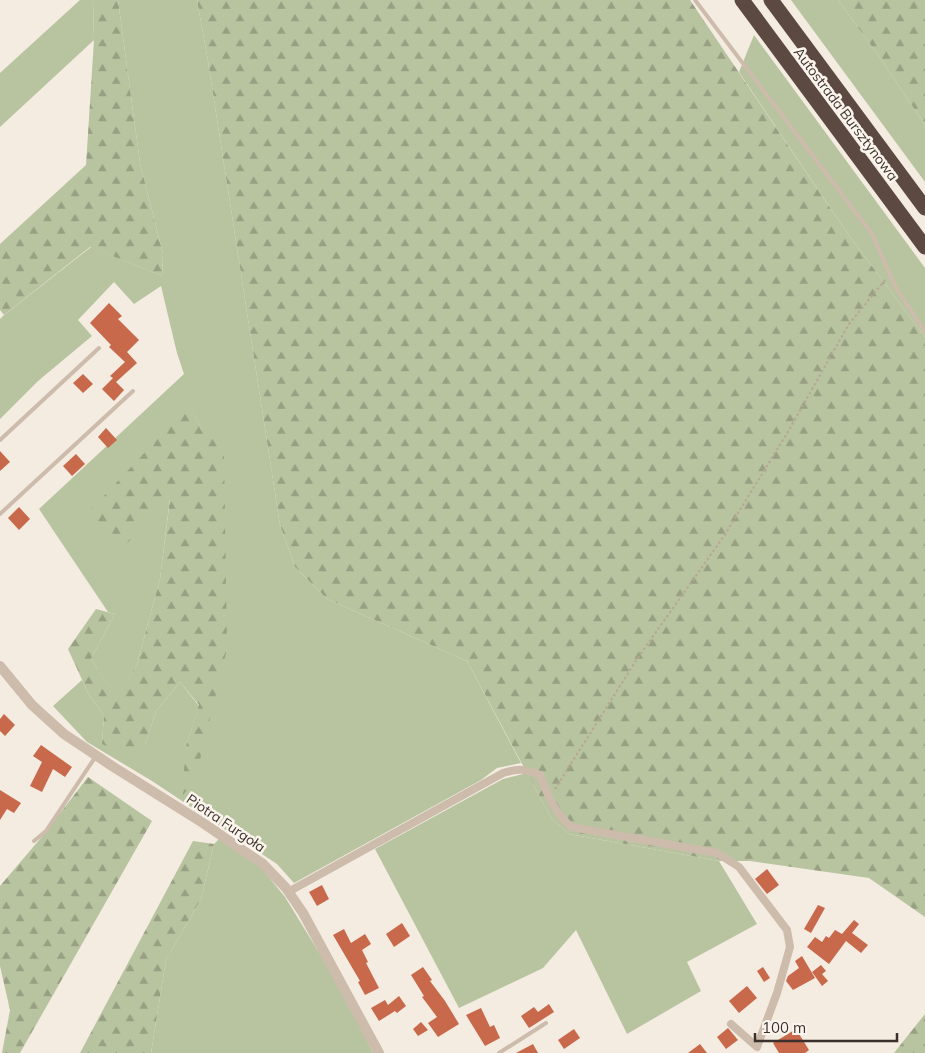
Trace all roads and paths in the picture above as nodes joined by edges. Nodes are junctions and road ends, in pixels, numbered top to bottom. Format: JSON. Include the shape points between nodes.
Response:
{"nodes":[{"id":1,"x":695,"y":0,"type":"edge"},
{"id":2,"x":742,"y":0,"type":"edge"},
{"id":3,"x":771,"y":0,"type":"edge"},
{"id":4,"x":925,"y":208,"type":"edge"},
{"id":5,"x":925,"y":247,"type":"edge"},
{"id":6,"x":890,"y":274,"type":"junction"},
{"id":7,"x":925,"y":332,"type":"edge"},
{"id":8,"x":99,"y":348,"type":"dead end"},
{"id":9,"x":133,"y":391,"type":"dead end"},
{"id":10,"x":0,"y":440,"type":"edge"},
{"id":11,"x":0,"y":514,"type":"edge"},
{"id":12,"x":0,"y":666,"type":"edge"},
{"id":13,"x":96,"y":756,"type":"junction"},
{"id":14,"x":549,"y":798,"type":"junction"},
{"id":15,"x":34,"y":841,"type":"dead end"},
{"id":16,"x":288,"y":892,"type":"junction"},
{"id":17,"x":546,"y":1022,"type":"dead end"},
{"id":18,"x":731,"y":1024,"type":"dead end"},
{"id":19,"x":379,"y":1053,"type":"edge"},
{"id":20,"x":498,"y":1053,"type":"edge"}],
"edges":[{"from":1,"to":6,"type":"lane","via":[[872,234]]},
{"from":2,"to":5,"type":"highway","name":"Autostrada Bursztynowa"},
{"from":3,"to":4,"type":"highway","name":"Autostrada Bursztynowa"},
{"from":6,"to":7,"type":"lane"},
{"from":6,"to":14,"type":"path","via":[[849,324],[724,536],[637,659]]},
{"from":8,"to":10,"type":"lane"},
{"from":9,"to":11,"type":"lane"},
{"from":12,"to":13,"type":"street","name":"Piotra Furgoła","via":[[32,705],[64,734]]},
{"from":13,"to":15,"type":"lane","via":[[46,831]]},
{"from":13,"to":16,"type":"street","name":"Piotra Furgoła","via":[[262,864]]},
{"from":14,"to":16,"type":"street","via":[[540,775],[518,768],[503,773]]},
{"from":14,"to":18,"type":"street","via":[[570,827],[717,853],[739,867],[787,930],[790,946],[757,1047]]},
{"from":16,"to":19,"type":"street","name":"Piotra Furgoła","via":[[303,913]]},
{"from":17,"to":20,"type":"lane"}]}
